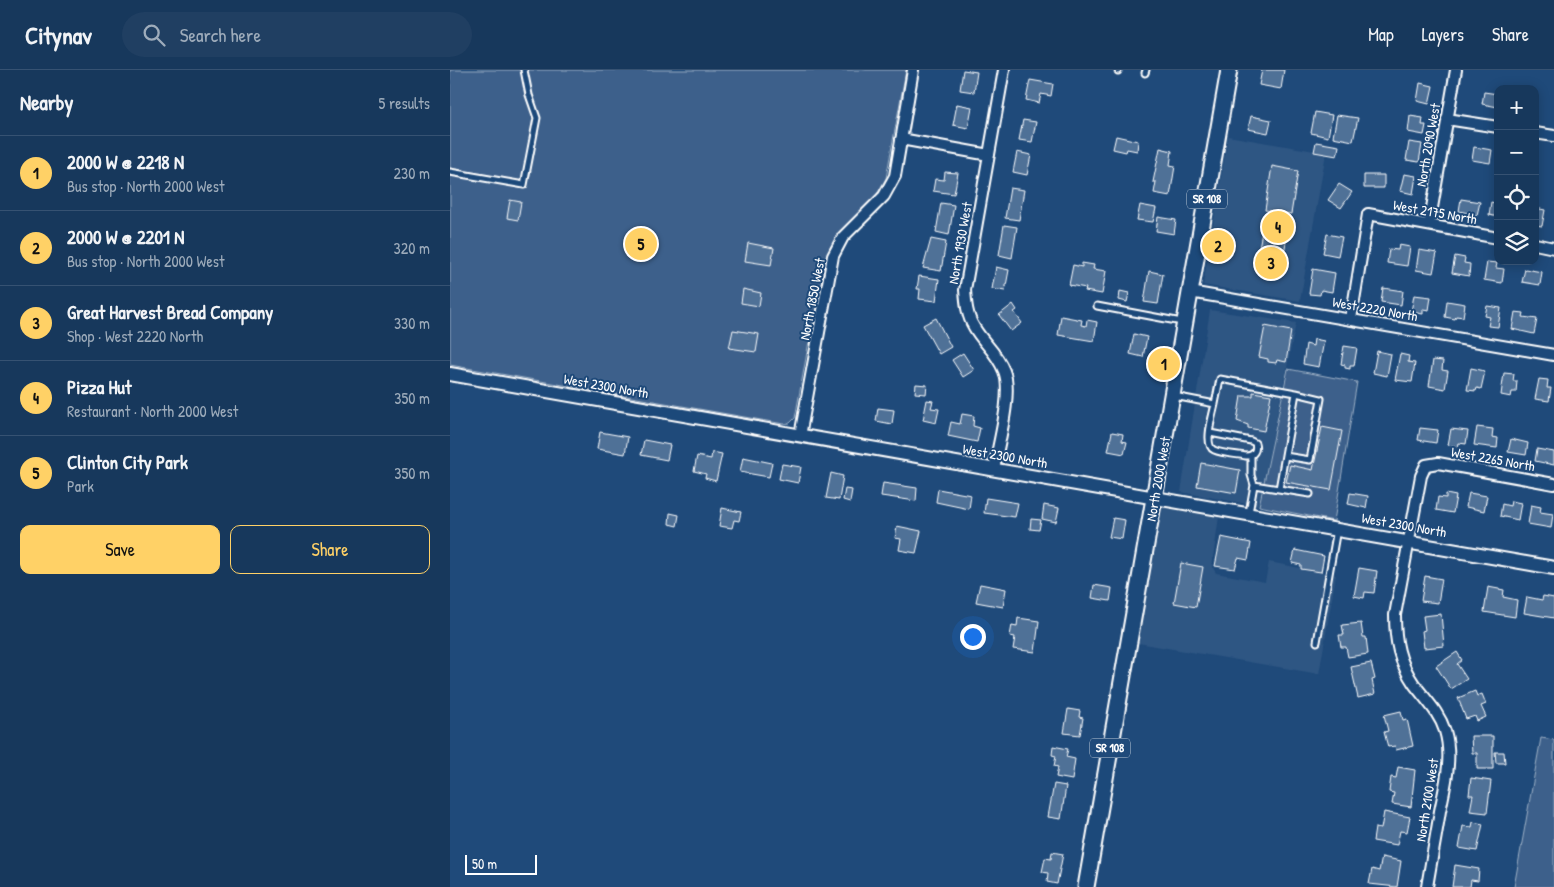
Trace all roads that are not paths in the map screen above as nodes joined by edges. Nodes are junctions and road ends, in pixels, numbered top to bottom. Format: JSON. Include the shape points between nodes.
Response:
{"nodes":[{"id":1,"x":524,"y":70,"type":"edge"},
{"id":2,"x":913,"y":70,"type":"edge"},
{"id":3,"x":1004,"y":70,"type":"edge"},
{"id":4,"x":1229,"y":70,"type":"edge"},
{"id":5,"x":1456,"y":70,"type":"edge"},
{"id":6,"x":1446,"y":119,"type":"junction"},
{"id":7,"x":1494,"y":126,"type":"edge"},
{"id":8,"x":1539,"y":134,"type":"edge"},
{"id":9,"x":1554,"y":136,"type":"edge"},
{"id":10,"x":901,"y":140,"type":"junction"},
{"id":11,"x":989,"y":155,"type":"junction"},
{"id":12,"x":450,"y":172,"type":"edge"},
{"id":13,"x":1429,"y":225,"type":"junction"},
{"id":14,"x":1494,"y":237,"type":"edge"},
{"id":15,"x":1539,"y":245,"type":"edge"},
{"id":16,"x":1554,"y":248,"type":"edge"},
{"id":17,"x":1190,"y":292,"type":"junction"},
{"id":18,"x":1097,"y":306,"type":"dead end"},
{"id":19,"x":1352,"y":319,"type":"junction"},
{"id":20,"x":1185,"y":323,"type":"junction"},
{"id":21,"x":1554,"y":354,"type":"edge"},
{"id":22,"x":450,"y":374,"type":"edge"},
{"id":23,"x":1296,"y":393,"type":"junction"},
{"id":24,"x":1172,"y":396,"type":"junction"},
{"id":25,"x":1215,"y":404,"type":"junction"},
{"id":26,"x":1210,"y":433,"type":"junction"},
{"id":27,"x":800,"y":436,"type":"junction"},
{"id":28,"x":1251,"y":456,"type":"junction"},
{"id":29,"x":1285,"y":456,"type":"junction"},
{"id":30,"x":1426,"y":465,"type":"joint"},
{"id":31,"x":994,"y":470,"type":"junction"},
{"id":32,"x":1554,"y":484,"type":"edge"},
{"id":33,"x":1254,"y":485,"type":"junction"},
{"id":34,"x":1279,"y":489,"type":"junction"},
{"id":35,"x":1310,"y":494,"type":"dead end"},
{"id":36,"x":1155,"y":498,"type":"junction"},
{"id":37,"x":1249,"y":514,"type":"junction"},
{"id":38,"x":1337,"y":529,"type":"junction"},
{"id":39,"x":1409,"y":541,"type":"junction"},
{"id":40,"x":1554,"y":568,"type":"edge"},
{"id":41,"x":1317,"y":642,"type":"dead end"},
{"id":42,"x":1086,"y":887,"type":"edge"},
{"id":43,"x":1427,"y":887,"type":"edge"}],
"edges":[{"from":1,"to":12,"type":"lane","via":[[537,118],[524,185]]},
{"from":2,"to":10,"type":"street","name":"North 1850 West"},
{"from":3,"to":11,"type":"street","name":"North 1930 West"},
{"from":4,"to":17,"type":"main road","name":"North 2000 West","number":"SR 108"},
{"from":5,"to":6,"type":"street","name":"North 2090 West"},
{"from":6,"to":7,"type":"street"},
{"from":6,"to":13,"type":"street","name":"North 2090 West"},
{"from":8,"to":9,"type":"street"},
{"from":10,"to":11,"type":"street"},
{"from":10,"to":27,"type":"street","name":"North 1850 West","via":[[894,176],[884,196],[843,237],[833,256]]},
{"from":11,"to":31,"type":"street","name":"North 1930 West","via":[[965,290],[967,309],[974,327],[995,353],[1005,373],[1007,395]]},
{"from":13,"to":14,"type":"street","name":"West 2175 North"},
{"from":13,"to":19,"type":"street","name":"West 2175 North","via":[[1368,214]]},
{"from":15,"to":16,"type":"street"},
{"from":17,"to":19,"type":"street","name":"West 2220 North"},
{"from":17,"to":20,"type":"main road","name":"North 2000 West","number":"SR 108"},
{"from":18,"to":20,"type":"lane"},
{"from":19,"to":21,"type":"street","name":"West 2220 North"},
{"from":20,"to":24,"type":"main road","name":"North 2000 West","number":"SR 108"},
{"from":22,"to":27,"type":"street","name":"West 2300 North"},
{"from":23,"to":25,"type":"lane","via":[[1220,379]]},
{"from":23,"to":29,"type":"lane"},
{"from":23,"to":29,"type":"lane","via":[[1321,399],[1310,460]]},
{"from":24,"to":25,"type":"lane"},
{"from":24,"to":36,"type":"main road","name":"North 2000 West","number":"SR 108"},
{"from":25,"to":26,"type":"lane"},
{"from":26,"to":28,"type":"lane","via":[[1208,442],[1213,450]]},
{"from":26,"to":28,"type":"lane","via":[[1251,440],[1256,447]]},
{"from":27,"to":31,"type":"street","name":"West 2300 North"},
{"from":28,"to":33,"type":"lane"},
{"from":29,"to":34,"type":"lane"},
{"from":30,"to":32,"type":"street","name":"West 2265 North","via":[[1438,463]]},
{"from":30,"to":39,"type":"street","name":"North 2100 West"},
{"from":31,"to":36,"type":"street","name":"West 2300 North"},
{"from":33,"to":34,"type":"lane"},
{"from":33,"to":37,"type":"lane"},
{"from":34,"to":35,"type":"lane"},
{"from":36,"to":37,"type":"street","name":"West 2300 North"},
{"from":36,"to":42,"type":"main road","name":"North 2000 West","number":"SR 108"},
{"from":37,"to":38,"type":"street","name":"West 2300 North"},
{"from":38,"to":39,"type":"street","name":"West 2300 North"},
{"from":38,"to":41,"type":"lane"},
{"from":39,"to":40,"type":"street","name":"West 2300 North"},
{"from":39,"to":43,"type":"street","name":"North 2100 West","via":[[1395,615],[1398,653],[1405,669],[1438,713],[1446,732],[1448,751]]}]}
